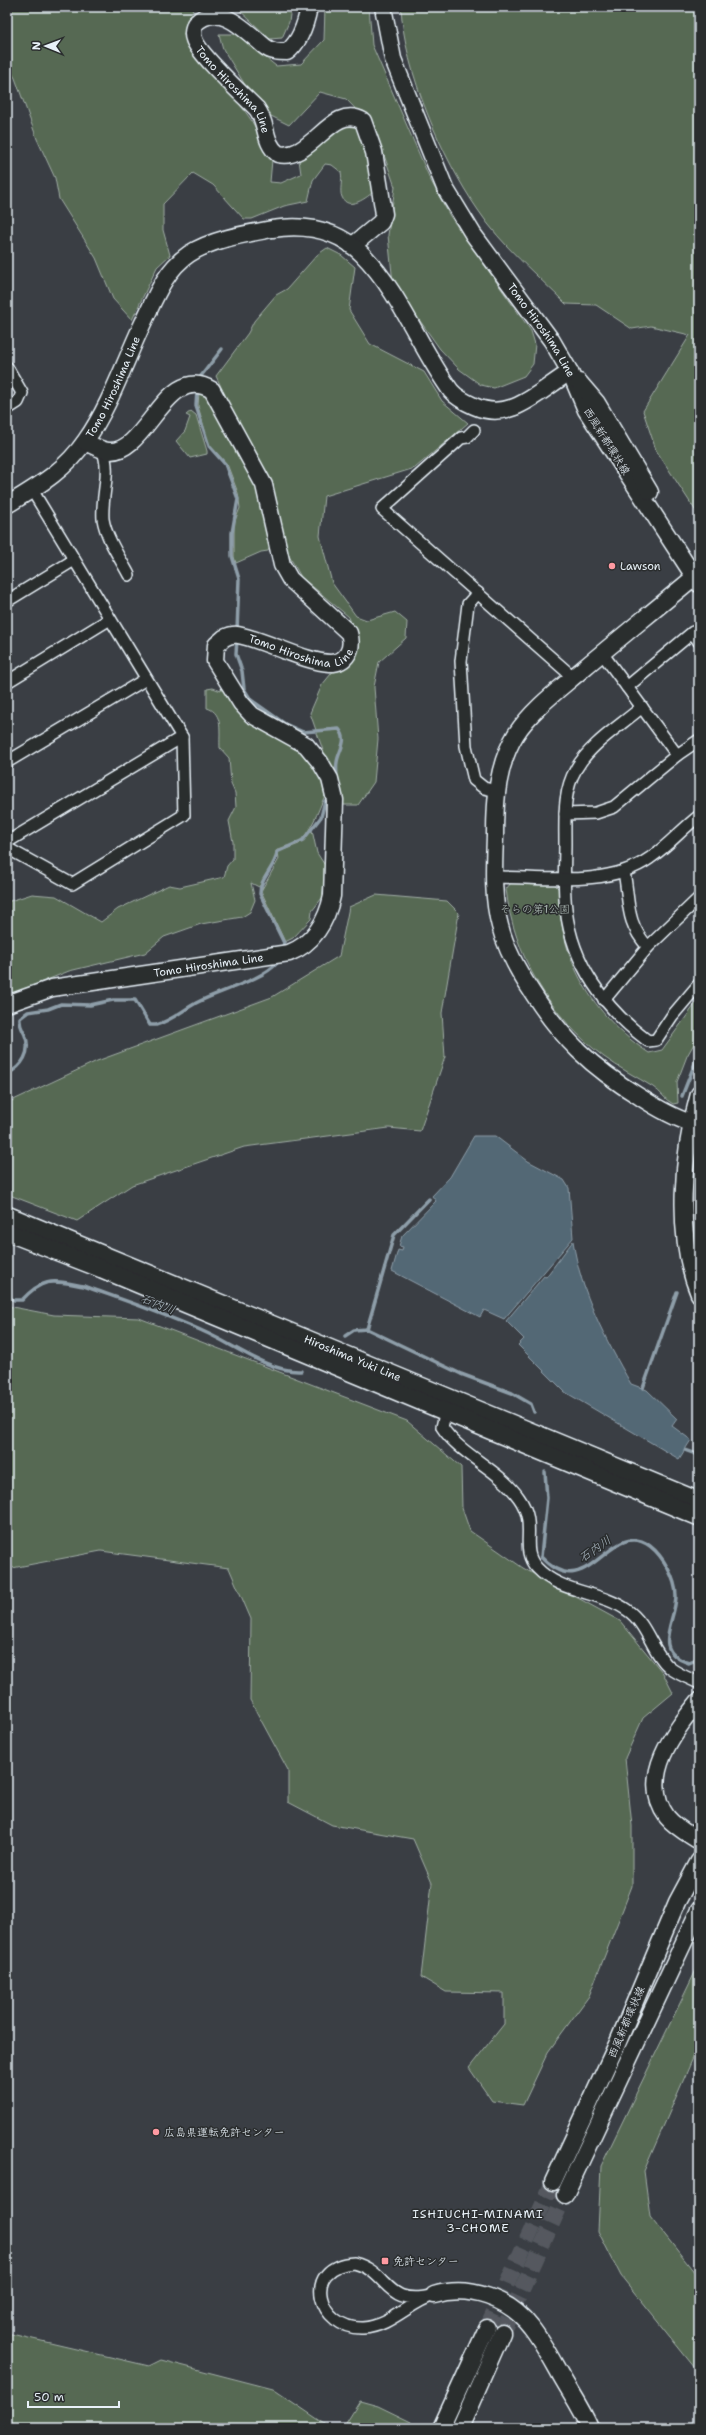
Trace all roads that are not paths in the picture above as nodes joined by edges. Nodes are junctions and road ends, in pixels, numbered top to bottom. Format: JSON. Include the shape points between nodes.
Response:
{"nodes":[{"id":1,"x":309,"y":7,"type":"edge"},
{"id":2,"x":383,"y":7,"type":"edge"},
{"id":3,"x":352,"y":246,"type":"junction"},
{"id":4,"x":7,"y":367,"type":"edge"},
{"id":5,"x":570,"y":372,"type":"junction"},
{"id":6,"x":7,"y":409,"type":"edge"},
{"id":7,"x":474,"y":430,"type":"dead end"},
{"id":8,"x":85,"y":442,"type":"junction"},
{"id":9,"x":102,"y":449,"type":"junction"},
{"id":10,"x":32,"y":490,"type":"junction"},
{"id":11,"x":7,"y":505,"type":"edge"},
{"id":12,"x":74,"y":560,"type":"junction"},
{"id":13,"x":129,"y":575,"type":"dead end"},
{"id":14,"x":698,"y":576,"type":"edge"},
{"id":15,"x":478,"y":593,"type":"junction"},
{"id":16,"x":7,"y":601,"type":"edge"},
{"id":17,"x":110,"y":619,"type":"junction"},
{"id":18,"x":699,"y":642,"type":"edge"},
{"id":19,"x":602,"y":653,"type":"junction"},
{"id":20,"x":573,"y":678,"type":"junction"},
{"id":21,"x":146,"y":679,"type":"junction"},
{"id":22,"x":7,"y":682,"type":"edge"},
{"id":23,"x":627,"y":687,"type":"junction"},
{"id":24,"x":642,"y":708,"type":"junction"},
{"id":25,"x":182,"y":737,"type":"junction"},
{"id":26,"x":699,"y":740,"type":"edge"},
{"id":27,"x":677,"y":755,"type":"junction"},
{"id":28,"x":7,"y":762,"type":"edge"},
{"id":29,"x":497,"y":791,"type":"junction"},
{"id":30,"x":565,"y":814,"type":"junction"},
{"id":31,"x":699,"y":816,"type":"edge"},
{"id":32,"x":7,"y":842,"type":"edge"},
{"id":33,"x":7,"y":848,"type":"edge"},
{"id":34,"x":624,"y":872,"type":"junction"},
{"id":35,"x":494,"y":878,"type":"junction"},
{"id":36,"x":565,"y":878,"type":"junction"},
{"id":37,"x":699,"y":898,"type":"edge"},
{"id":38,"x":648,"y":948,"type":"junction"},
{"id":39,"x":699,"y":984,"type":"edge"},
{"id":40,"x":604,"y":1000,"type":"junction"},
{"id":41,"x":7,"y":1004,"type":"edge"},
{"id":42,"x":699,"y":1094,"type":"edge"},
{"id":43,"x":691,"y":1123,"type":"junction"},
{"id":44,"x":7,"y":1215,"type":"edge"},
{"id":45,"x":7,"y":1232,"type":"edge"},
{"id":46,"x":699,"y":1294,"type":"edge"},
{"id":47,"x":448,"y":1405,"type":"junction"},
{"id":48,"x":699,"y":1501,"type":"edge"},
{"id":49,"x":699,"y":1517,"type":"edge"},
{"id":50,"x":697,"y":1682,"type":"dead end"},
{"id":51,"x":699,"y":1701,"type":"edge"},
{"id":52,"x":699,"y":1841,"type":"edge"},
{"id":53,"x":699,"y":1861,"type":"edge"},
{"id":54,"x":699,"y":1910,"type":"edge"},
{"id":55,"x":553,"y":2182,"type":"tunnel mouth"},
{"id":56,"x":564,"y":2195,"type":"tunnel mouth"},
{"id":57,"x":434,"y":2295,"type":"junction"},
{"id":58,"x":441,"y":2428,"type":"edge"},
{"id":59,"x":460,"y":2428,"type":"edge"},
{"id":60,"x":590,"y":2428,"type":"edge"}],
"edges":[{"from":1,"to":3,"type":"main road","name":"Tomo Hiroshima Line","via":[[294,47],[287,52],[271,51],[264,47],[234,14],[225,8],[210,9],[201,15],[194,25],[193,38],[201,51],[257,109],[263,119],[268,142],[278,154],[297,153],[337,121],[352,118],[363,120],[374,152],[384,214],[381,222]]},
{"from":2,"to":5,"type":"main road","name":"Tomo Hiroshima Line","via":[[393,59],[445,188],[462,219],[528,307]]},
{"from":3,"to":5,"type":"main road","name":"Tomo Hiroshima Line","via":[[382,280],[454,395],[464,401],[489,411],[513,409],[528,402]]},
{"from":3,"to":8,"type":"main road","name":"Tomo Hiroshima Line","via":[[343,239],[320,230],[290,227],[218,242],[187,255],[163,283]]},
{"from":4,"to":6,"type":"street","via":[[22,393],[18,402]]},
{"from":5,"to":14,"type":"main road","name":"西風新都環状線","via":[[586,410]]},
{"from":7,"to":15,"type":"street","via":[[467,437],[461,438],[382,509]]},
{"from":8,"to":9,"type":"main road","name":"Tomo Hiroshima Line"},
{"from":8,"to":10,"type":"main road","via":[[62,470]]},
{"from":9,"to":13,"type":"street","via":[[107,466],[104,519],[106,529]]},
{"from":9,"to":41,"type":"main road","name":"Tomo Hiroshima Line","via":[[115,450],[126,446],[180,389],[198,385],[212,390],[264,485],[282,565],[298,589],[349,633],[351,645],[346,657],[330,663],[237,635],[219,641],[215,650],[217,666],[252,715],[306,745],[320,762],[333,785],[335,800],[332,896],[329,910],[319,930],[301,947],[280,955],[64,986],[31,994]]},
{"from":10,"to":11,"type":"main road"},
{"from":10,"to":12,"type":"street"},
{"from":12,"to":16,"type":"street"},
{"from":12,"to":17,"type":"street"},
{"from":14,"to":19,"type":"main road"},
{"from":15,"to":20,"type":"street"},
{"from":15,"to":29,"type":"street","via":[[468,604],[461,661],[466,746],[474,780],[484,788]]},
{"from":17,"to":21,"type":"street"},
{"from":17,"to":22,"type":"street"},
{"from":18,"to":23,"type":"street","via":[[693,632]]},
{"from":19,"to":20,"type":"main road"},
{"from":19,"to":23,"type":"street"},
{"from":20,"to":29,"type":"main road","via":[[535,711],[518,732],[502,763]]},
{"from":21,"to":25,"type":"street"},
{"from":21,"to":28,"type":"street"},
{"from":23,"to":24,"type":"street"},
{"from":24,"to":27,"type":"street"},
{"from":24,"to":30,"type":"street","via":[[581,761],[569,784]]},
{"from":25,"to":32,"type":"street"},
{"from":25,"to":33,"type":"street","via":[[184,815],[180,819],[72,884]]},
{"from":26,"to":27,"type":"street"},
{"from":27,"to":30,"type":"street","via":[[614,807],[596,814]]},
{"from":29,"to":35,"type":"main road"},
{"from":30,"to":36,"type":"street"},
{"from":31,"to":34,"type":"street","via":[[650,858]]},
{"from":34,"to":36,"type":"street","via":[[599,877]]},
{"from":34,"to":38,"type":"street","via":[[630,916],[636,933]]},
{"from":35,"to":36,"type":"street"},
{"from":35,"to":43,"type":"main road","via":[[498,919],[509,953],[562,1036],[586,1060],[613,1081],[673,1118]]},
{"from":36,"to":40,"type":"street","via":[[566,909],[571,936],[587,974]]},
{"from":37,"to":38,"type":"street"},
{"from":38,"to":40,"type":"street"},
{"from":39,"to":40,"type":"street","via":[[656,1040],[648,1041]]},
{"from":42,"to":43,"type":"main road"},
{"from":43,"to":46,"type":"main road","via":[[686,1171],[685,1224],[690,1263]]},
{"from":44,"to":47,"type":"main road","name":"Hiroshima Yuki Line"},
{"from":45,"to":47,"type":"main road","name":"Hiroshima Yuki Line"},
{"from":47,"to":48,"type":"main road","name":"Hiroshima Yuki Line"},
{"from":47,"to":49,"type":"main road","name":"Hiroshima Yuki Line"},
{"from":47,"to":50,"type":"street","via":[[442,1427],[447,1435],[492,1470],[513,1490],[525,1508],[530,1521],[529,1556],[537,1568],[550,1579],[603,1597],[627,1610],[637,1620],[670,1668]]},
{"from":51,"to":52,"type":"main road","via":[[666,1748],[661,1758],[658,1776],[658,1798],[668,1817]]},
{"from":53,"to":55,"type":"main road","name":"西風新都環状線","via":[[678,1902],[618,2042]]},
{"from":54,"to":56,"type":"main road","name":"西風新都環状線"},
{"from":57,"to":57,"type":"street","via":[[385,2322],[363,2328],[334,2320],[323,2304],[320,2286],[330,2270],[338,2265],[354,2263],[366,2268],[390,2290],[404,2297],[414,2299]]},
{"from":57,"to":60,"type":"main road","via":[[454,2292],[483,2295],[497,2300],[521,2316],[539,2338]]},
{"from":58,"to":59,"type":"main road","via":[[495,2331]]}]}
